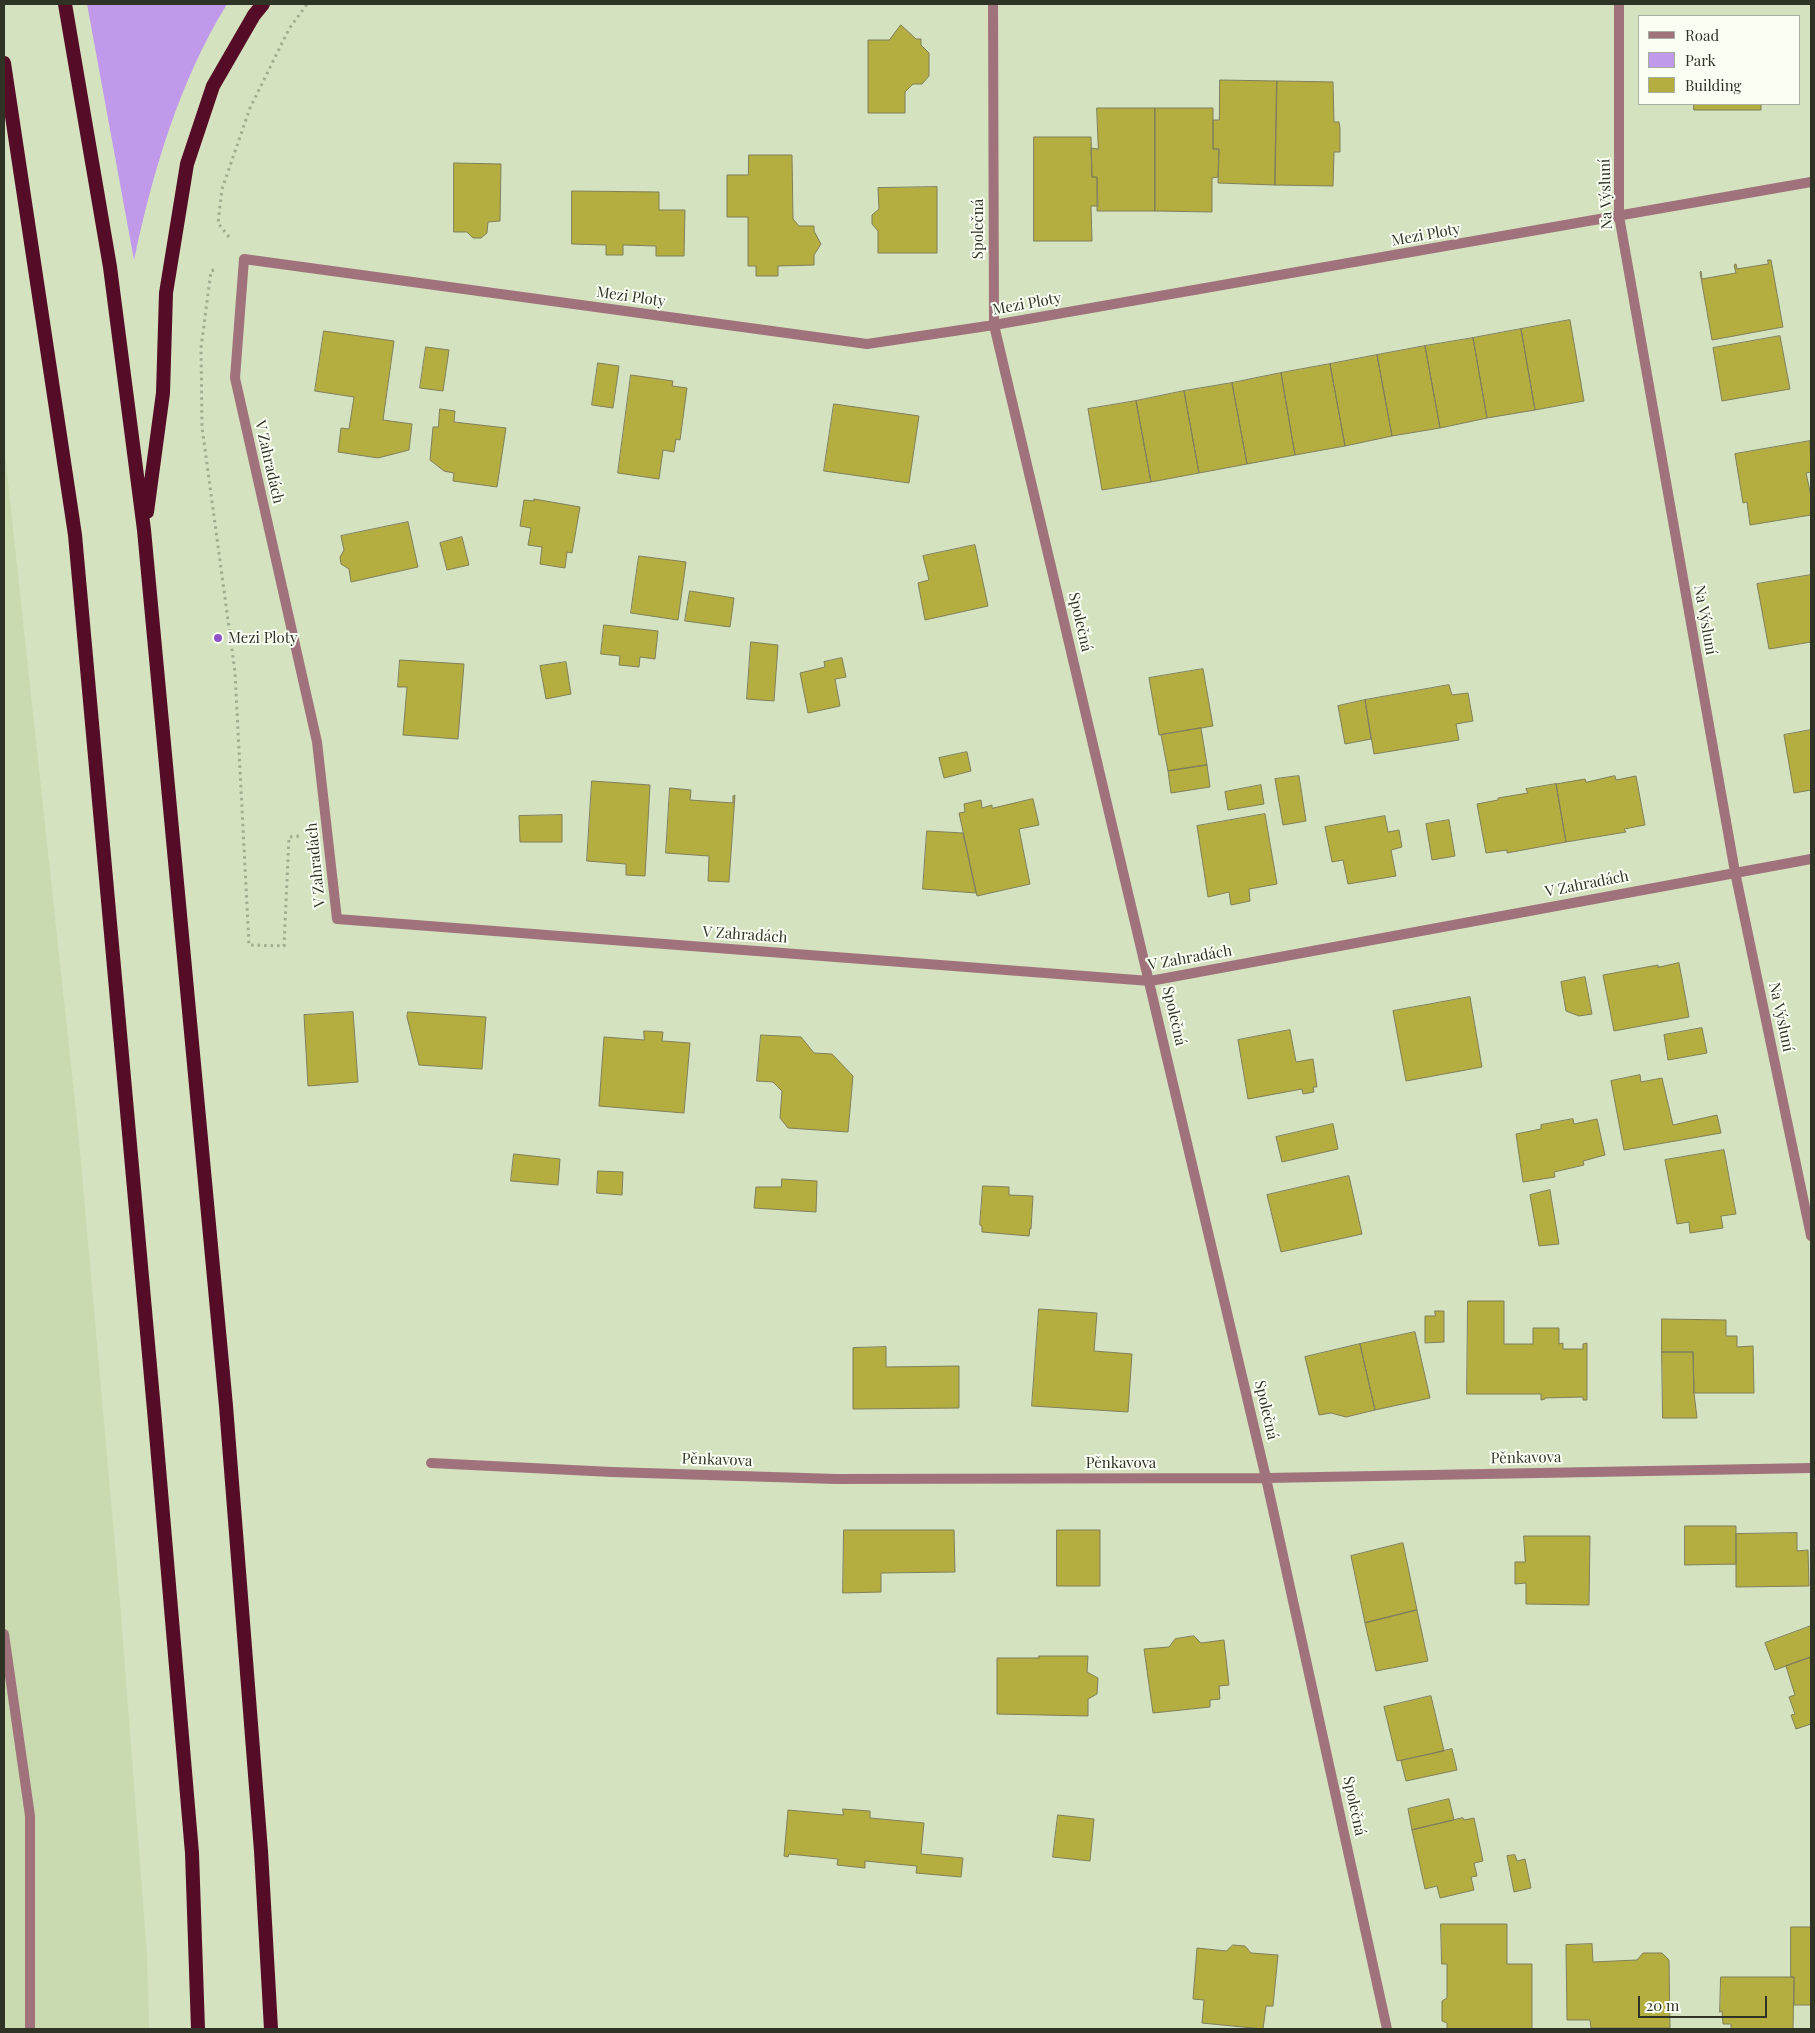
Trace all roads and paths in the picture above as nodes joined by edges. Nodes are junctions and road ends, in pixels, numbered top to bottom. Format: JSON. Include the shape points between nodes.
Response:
{"nodes":[{"id":1,"x":65,"y":4,"type":"edge"},
{"id":2,"x":263,"y":4,"type":"edge"},
{"id":3,"x":307,"y":4,"type":"edge"},
{"id":4,"x":993,"y":4,"type":"edge"},
{"id":5,"x":1619,"y":4,"type":"edge"},
{"id":6,"x":4,"y":63,"type":"edge"},
{"id":7,"x":1811,"y":182,"type":"edge"},
{"id":8,"x":1619,"y":216,"type":"junction"},
{"id":9,"x":244,"y":259,"type":"junction"},
{"id":10,"x":994,"y":325,"type":"junction"},
{"id":11,"x":144,"y":530,"type":"junction"},
{"id":12,"x":1811,"y":859,"type":"edge"},
{"id":13,"x":288,"y":869,"type":"dead end"},
{"id":14,"x":1735,"y":872,"type":"junction"},
{"id":15,"x":1150,"y":982,"type":"junction"},
{"id":16,"x":1811,"y":1236,"type":"edge"},
{"id":17,"x":431,"y":1463,"type":"dead end"},
{"id":18,"x":1811,"y":1468,"type":"edge"},
{"id":19,"x":1266,"y":1478,"type":"junction"},
{"id":20,"x":4,"y":1634,"type":"edge"},
{"id":21,"x":30,"y":2029,"type":"edge"},
{"id":22,"x":198,"y":2029,"type":"edge"},
{"id":23,"x":271,"y":2029,"type":"edge"},
{"id":24,"x":1387,"y":2029,"type":"edge"}],
"edges":[{"from":1,"to":11,"type":"highway","via":[[110,266]]},
{"from":2,"to":11,"type":"highway","via":[[213,86],[187,164],[166,293],[163,393]]},
{"from":3,"to":9,"type":"path","via":[[290,29],[250,108],[222,189],[218,223]]},
{"from":4,"to":10,"type":"street","name":"Společná"},
{"from":5,"to":8,"type":"street","name":"Na Výsluní"},
{"from":6,"to":22,"type":"highway","via":[[75,535],[191,1843]]},
{"from":7,"to":8,"type":"street","name":"Mezi Ploty"},
{"from":8,"to":10,"type":"street","name":"Mezi Ploty"},
{"from":8,"to":14,"type":"street","name":"Na Výsluní"},
{"from":9,"to":10,"type":"street","name":"Mezi Ploty","via":[[867,344]]},
{"from":9,"to":13,"type":"path","via":[[211,271],[201,358],[202,426],[235,672],[249,945],[284,946]]},
{"from":9,"to":15,"type":"street","name":"V Zahradách","via":[[235,378],[318,742],[337,919]]},
{"from":10,"to":15,"type":"street","name":"Společná"},
{"from":11,"to":23,"type":"highway","via":[[226,1406],[261,1851]]},
{"from":12,"to":14,"type":"street","name":"V Zahradách"},
{"from":14,"to":15,"type":"street","name":"V Zahradách"},
{"from":14,"to":16,"type":"street","name":"Na Výsluní"},
{"from":15,"to":19,"type":"street","name":"Společná"},
{"from":17,"to":19,"type":"street","name":"Pěnkavova","via":[[836,1479]]},
{"from":18,"to":19,"type":"street","name":"Pěnkavova"},
{"from":19,"to":24,"type":"street","name":"Společná"},
{"from":20,"to":21,"type":"street","via":[[30,1816]]}]}
